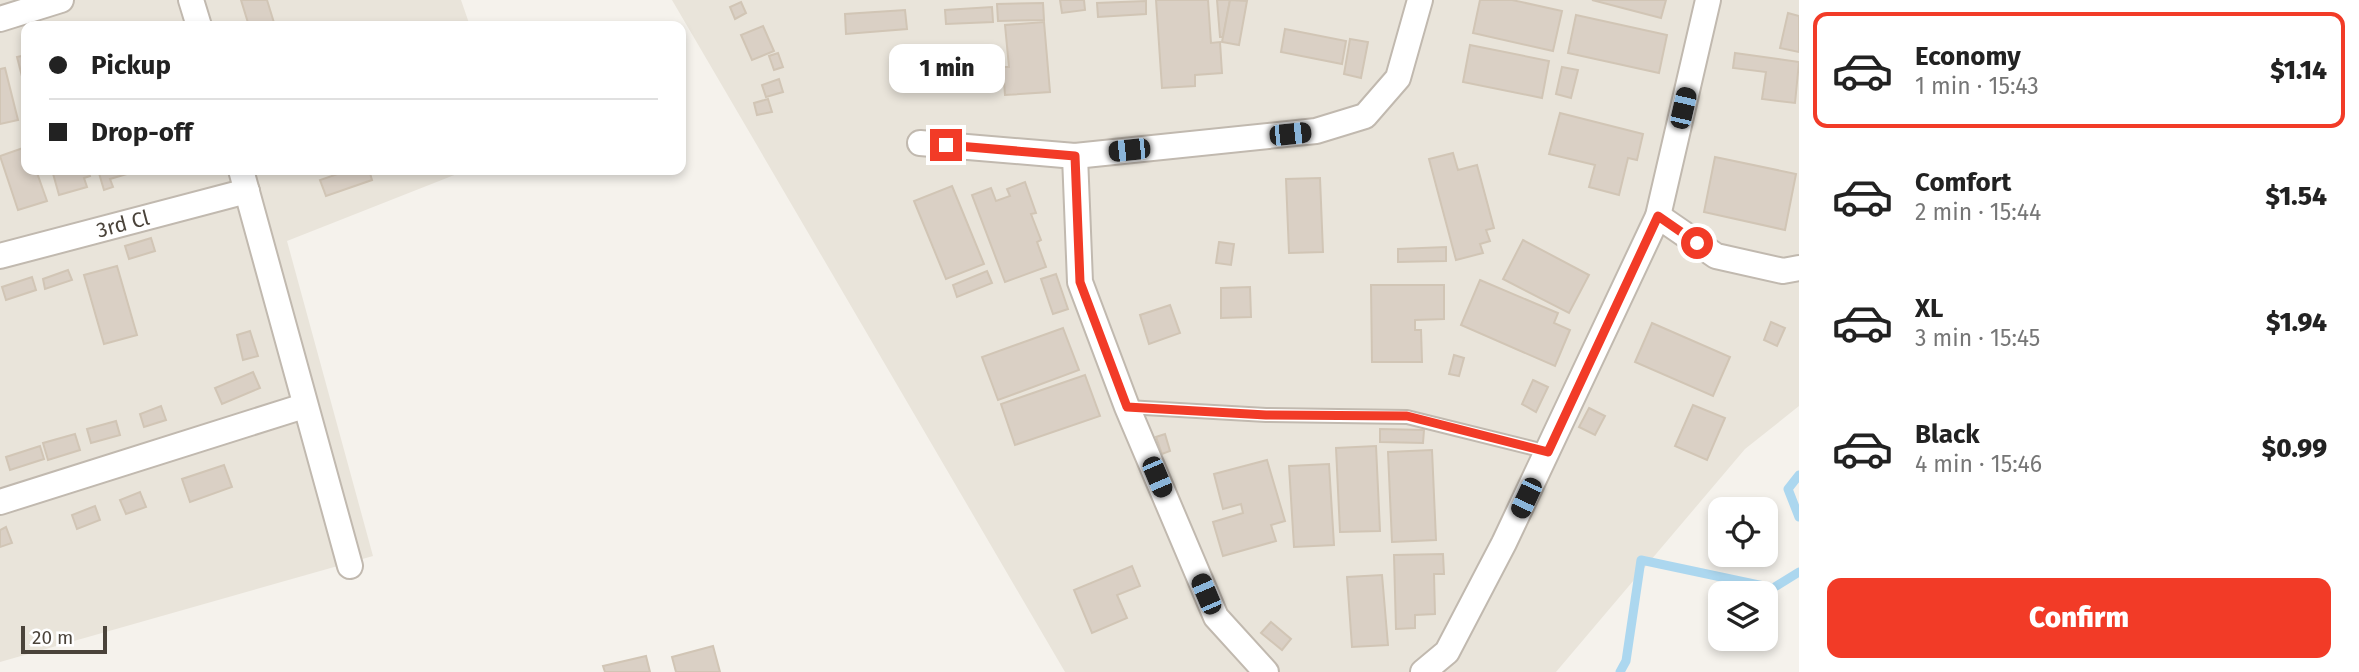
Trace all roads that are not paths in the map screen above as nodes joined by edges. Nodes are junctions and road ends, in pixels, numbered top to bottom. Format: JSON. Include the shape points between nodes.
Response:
{"nodes":[{"id":1,"x":61,"y":0,"type":"edge"},
{"id":2,"x":191,"y":0,"type":"edge"},
{"id":3,"x":1420,"y":0,"type":"edge"},
{"id":4,"x":1708,"y":0,"type":"edge"},
{"id":5,"x":0,"y":19,"type":"edge"},
{"id":6,"x":197,"y":21,"type":"edge"},
{"id":7,"x":920,"y":143,"type":"dead end"},
{"id":8,"x":1075,"y":156,"type":"junction"},
{"id":9,"x":244,"y":180,"type":"edge"},
{"id":10,"x":1658,"y":216,"type":"junction"},
{"id":11,"x":0,"y":256,"type":"edge"},
{"id":12,"x":1799,"y":268,"type":"edge"},
{"id":13,"x":304,"y":406,"type":"junction"},
{"id":14,"x":1127,"y":407,"type":"junction"},
{"id":15,"x":1548,"y":452,"type":"junction"},
{"id":16,"x":0,"y":502,"type":"edge"},
{"id":17,"x":350,"y":566,"type":"dead end"},
{"id":18,"x":1266,"y":672,"type":"edge"},
{"id":19,"x":1423,"y":672,"type":"edge"}],
"edges":[{"from":1,"to":5,"type":"street"},
{"from":2,"to":6,"type":"street"},
{"from":3,"to":8,"type":"street","via":[[1398,78],[1365,116],[1317,131]]},
{"from":4,"to":10,"type":"street"},
{"from":7,"to":8,"type":"street"},
{"from":8,"to":14,"type":"street","via":[[1080,282]]},
{"from":9,"to":11,"type":"street","name":"3rd Cl"},
{"from":9,"to":13,"type":"street"},
{"from":10,"to":12,"type":"street","via":[[1716,256],[1783,271]]},
{"from":10,"to":15,"type":"street"},
{"from":13,"to":16,"type":"street"},
{"from":13,"to":17,"type":"street"},
{"from":14,"to":15,"type":"lane","via":[[1266,415],[1407,416]]},
{"from":14,"to":18,"type":"street","via":[[1216,617]]},
{"from":15,"to":19,"type":"street","via":[[1447,652]]}]}
